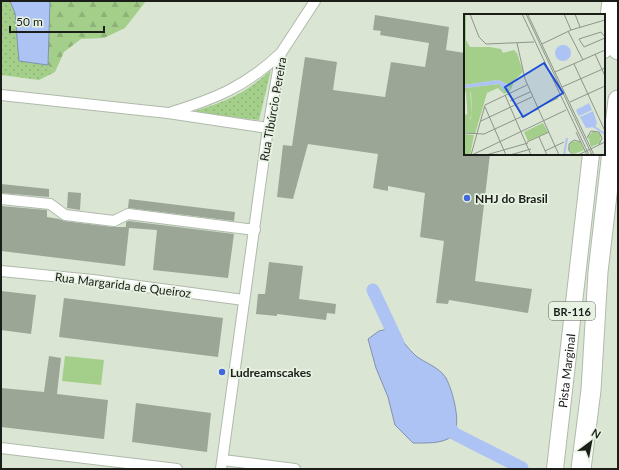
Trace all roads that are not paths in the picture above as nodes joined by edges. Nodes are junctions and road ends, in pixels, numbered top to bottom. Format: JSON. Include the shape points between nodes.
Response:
{"nodes":[{"id":1,"x":315,"y":1,"type":"edge"},
{"id":2,"x":610,"y":1,"type":"edge"},
{"id":3,"x":615,"y":1,"type":"edge"},
{"id":4,"x":605,"y":42,"type":"edge"},
{"id":5,"x":618,"y":50,"type":"edge"},
{"id":6,"x":281,"y":53,"type":"junction"},
{"id":7,"x":1,"y":95,"type":"edge"},
{"id":8,"x":618,"y":100,"type":"edge"},
{"id":9,"x":168,"y":113,"type":"junction"},
{"id":10,"x":268,"y":128,"type":"junction"},
{"id":11,"x":591,"y":155,"type":"edge"},
{"id":12,"x":1,"y":199,"type":"edge"},
{"id":13,"x":255,"y":227,"type":"junction"},
{"id":14,"x":1,"y":271,"type":"edge"},
{"id":15,"x":244,"y":300,"type":"junction"},
{"id":16,"x":591,"y":390,"type":"junction"},
{"id":17,"x":1,"y":448,"type":"edge"},
{"id":18,"x":222,"y":464,"type":"edge"},
{"id":19,"x":177,"y":469,"type":"edge"},
{"id":20,"x":295,"y":469,"type":"edge"},
{"id":21,"x":555,"y":469,"type":"edge"},
{"id":22,"x":568,"y":469,"type":"edge"},
{"id":23,"x":581,"y":469,"type":"edge"}],
"edges":[{"from":1,"to":6,"type":"street","name":"Rua Tibúrcio Pereira"},
{"from":2,"to":4,"type":"main road"},
{"from":3,"to":5,"type":"highway"},
{"from":6,"to":9,"type":"street","via":[[263,70],[232,90]]},
{"from":6,"to":10,"type":"street","name":"Rua Tibúrcio Pereira"},
{"from":7,"to":9,"type":"street"},
{"from":8,"to":16,"type":"highway","number":"BR-116","via":[[598,272]]},
{"from":9,"to":10,"type":"street"},
{"from":10,"to":13,"type":"street","name":"Rua Tibúrcio Pereira"},
{"from":11,"to":21,"type":"main road","name":"Pista Marginal","number":"BR-116"},
{"from":12,"to":13,"type":"street","via":[[50,204],[61,214],[114,221],[128,214]]},
{"from":13,"to":15,"type":"street","name":"Rua Tibúrcio Pereira"},
{"from":14,"to":15,"type":"street","name":"Rua Margarida de Queiroz"},
{"from":15,"to":18,"type":"street","name":"Rua Tibúrcio Pereira"},
{"from":16,"to":22,"type":"highway"},
{"from":16,"to":23,"type":"highway","number":"BR-116"},
{"from":17,"to":19,"type":"street"},
{"from":18,"to":20,"type":"street"}]}
